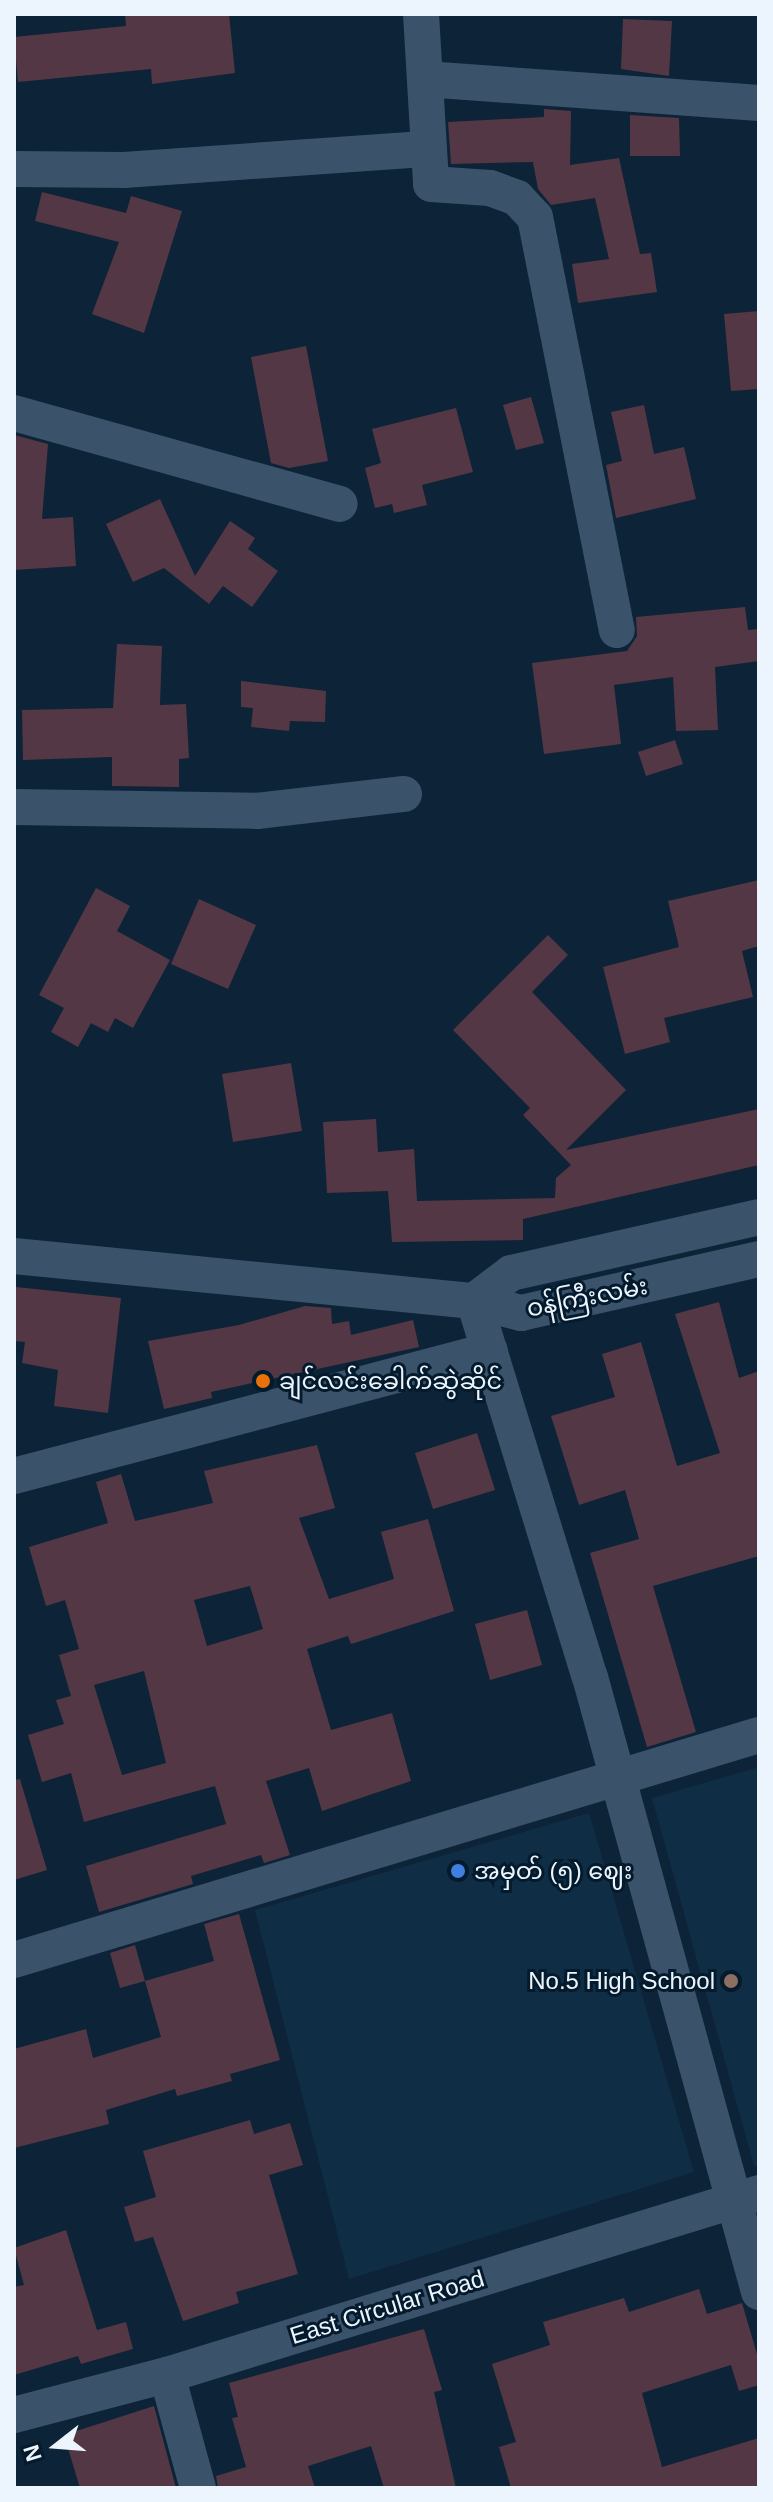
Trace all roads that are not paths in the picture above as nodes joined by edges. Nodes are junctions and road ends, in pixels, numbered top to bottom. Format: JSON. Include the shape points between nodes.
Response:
{"nodes":[{"id":1,"x":421,"y":14,"type":"edge"},
{"id":2,"x":425,"y":79,"type":"junction"},
{"id":3,"x":759,"y":103,"type":"edge"},
{"id":4,"x":429,"y":167,"type":"junction"},
{"id":5,"x":14,"y":169,"type":"edge"},
{"id":6,"x":14,"y":413,"type":"edge"},
{"id":7,"x":340,"y":504,"type":"dead end"},
{"id":8,"x":617,"y":630,"type":"dead end"},
{"id":9,"x":404,"y":794,"type":"dead end"},
{"id":10,"x":14,"y":807,"type":"edge"},
{"id":11,"x":759,"y":1217,"type":"edge"},
{"id":12,"x":14,"y":1256,"type":"edge"},
{"id":13,"x":759,"y":1259,"type":"edge"},
{"id":14,"x":474,"y":1301,"type":"junction"},
{"id":15,"x":490,"y":1350,"type":"junction"},
{"id":16,"x":14,"y":1476,"type":"edge"},
{"id":17,"x":759,"y":1735,"type":"edge"},
{"id":18,"x":616,"y":1775,"type":"junction"},
{"id":19,"x":14,"y":1960,"type":"edge"},
{"id":20,"x":745,"y":2197,"type":"edge"},
{"id":21,"x":759,"y":2292,"type":"edge"},
{"id":22,"x":167,"y":2375,"type":"junction"},
{"id":23,"x":14,"y":2415,"type":"edge"},
{"id":24,"x":198,"y":2488,"type":"edge"}],
"edges":[{"from":1,"to":2,"type":"street"},
{"from":2,"to":3,"type":"street"},
{"from":2,"to":4,"type":"street"},
{"from":4,"to":5,"type":"street"},
{"from":4,"to":8,"type":"street","via":[[517,198],[535,217]]},
{"from":6,"to":7,"type":"street"},
{"from":9,"to":10,"type":"street","via":[[257,811]]},
{"from":11,"to":14,"type":"street","name":"ဝန်ကြီးလမ်း","via":[[511,1273]]},
{"from":12,"to":14,"type":"street"},
{"from":13,"to":14,"type":"street","name":"ဝန်ကြီးလမ်း","via":[[521,1313]]},
{"from":14,"to":15,"type":"street"},
{"from":15,"to":16,"type":"street"},
{"from":15,"to":18,"type":"street"},
{"from":17,"to":18,"type":"street"},
{"from":18,"to":19,"type":"street"},
{"from":18,"to":20,"type":"street"},
{"from":20,"to":21,"type":"street"},
{"from":20,"to":22,"type":"street","name":"East Circular Road"},
{"from":22,"to":23,"type":"street","name":"East Circular Road"},
{"from":22,"to":24,"type":"street"}]}
